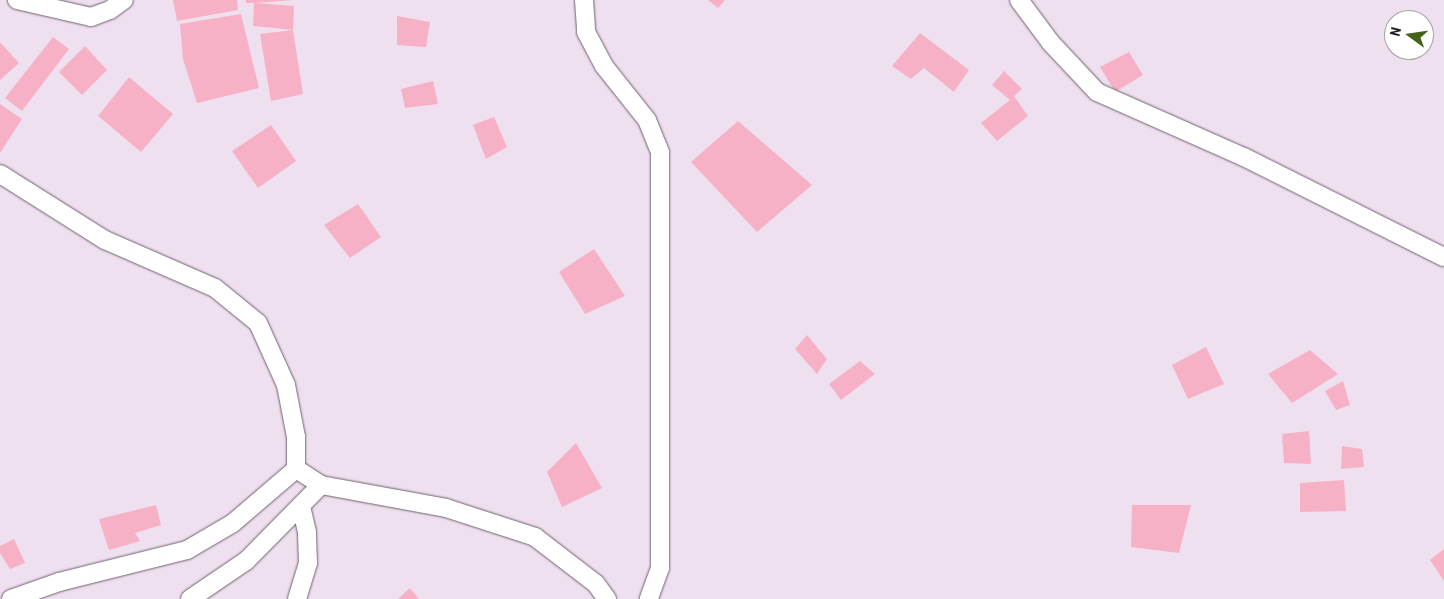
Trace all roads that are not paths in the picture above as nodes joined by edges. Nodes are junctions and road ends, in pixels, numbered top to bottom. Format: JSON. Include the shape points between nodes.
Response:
{"nodes":[{"id":1,"x":17,"y":0,"type":"edge"},
{"id":2,"x":124,"y":0,"type":"edge"},
{"id":3,"x":584,"y":0,"type":"edge"},
{"id":4,"x":1019,"y":0,"type":"edge"},
{"id":5,"x":0,"y":174,"type":"edge"},
{"id":6,"x":1444,"y":257,"type":"edge"},
{"id":7,"x":296,"y":469,"type":"junction"},
{"id":8,"x":321,"y":485,"type":"junction"},
{"id":9,"x":301,"y":506,"type":"junction"},
{"id":10,"x":11,"y":599,"type":"edge"},
{"id":11,"x":190,"y":599,"type":"edge"},
{"id":12,"x":298,"y":599,"type":"edge"},
{"id":13,"x":607,"y":599,"type":"edge"},
{"id":14,"x":649,"y":599,"type":"edge"}],
"edges":[{"from":1,"to":2,"type":"street","via":[[91,17]]},
{"from":3,"to":14,"type":"street","via":[[586,32],[604,66],[647,120],[660,153],[660,568]]},
{"from":4,"to":6,"type":"street","via":[[1051,43],[1097,92],[1244,157]]},
{"from":5,"to":7,"type":"street","via":[[105,240],[215,288],[258,322],[286,385],[296,437]]},
{"from":7,"to":8,"type":"street"},
{"from":7,"to":10,"type":"street","via":[[233,523],[187,550],[59,582]]},
{"from":8,"to":9,"type":"street"},
{"from":8,"to":13,"type":"street","via":[[446,508],[535,537],[596,584]]},
{"from":9,"to":11,"type":"street","via":[[246,561]]},
{"from":9,"to":12,"type":"street","via":[[307,532],[308,563]]}]}
